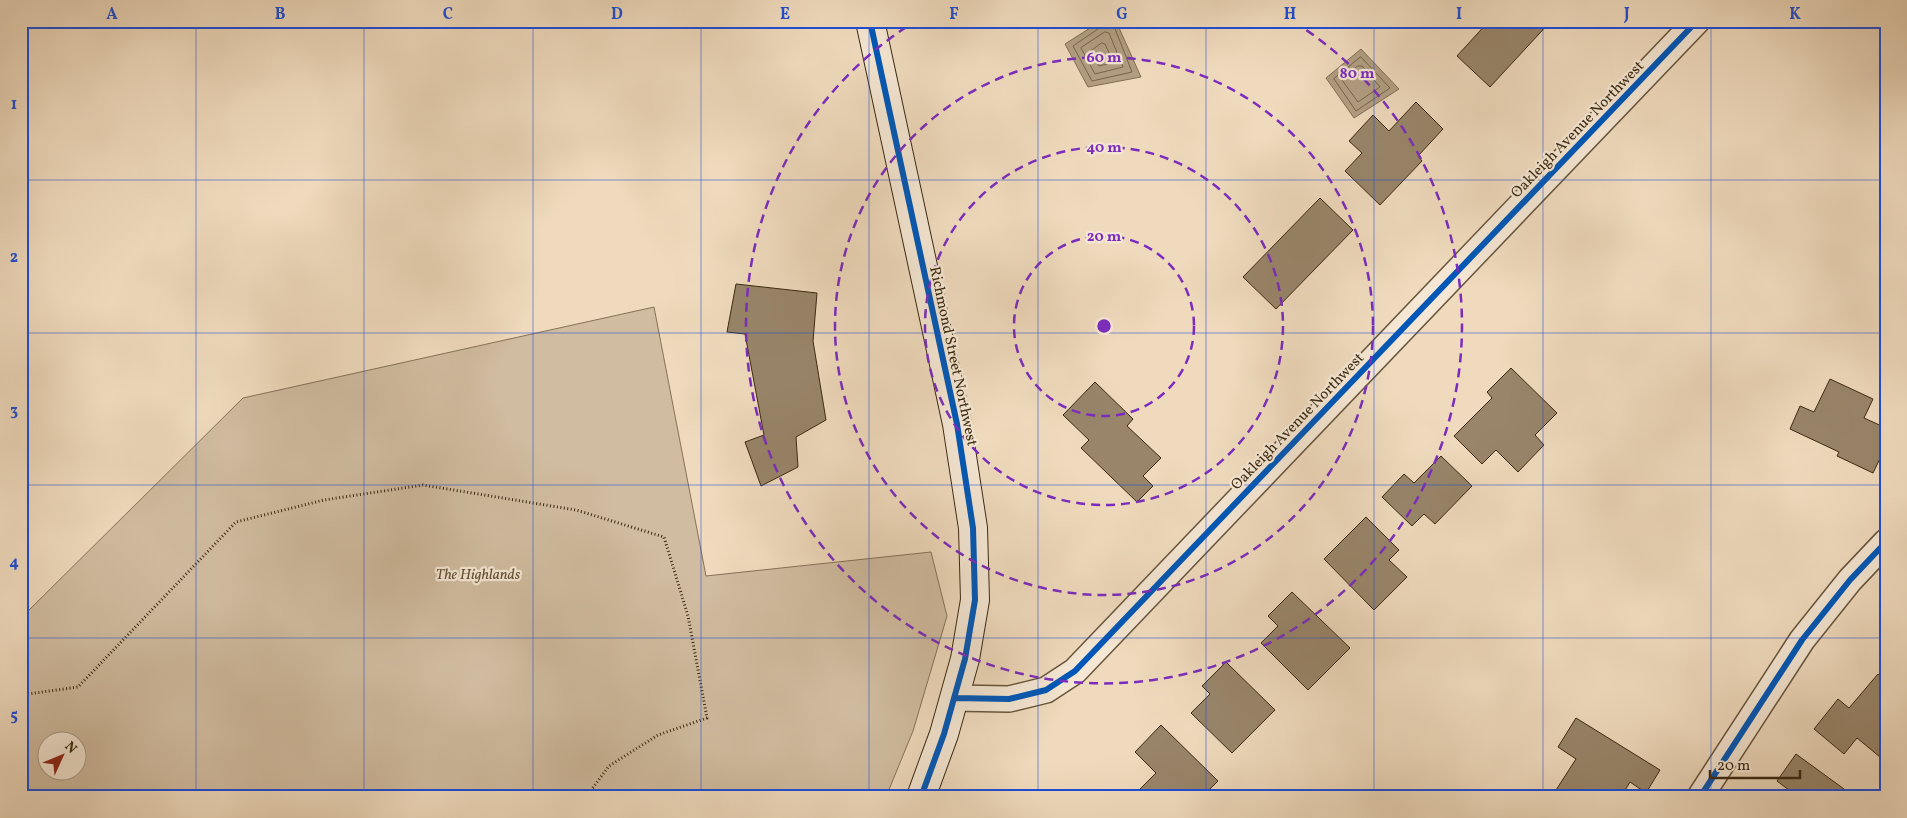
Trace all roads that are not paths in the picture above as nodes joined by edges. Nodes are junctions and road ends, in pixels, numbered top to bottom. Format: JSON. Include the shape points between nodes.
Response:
{"nodes":[{"id":1,"x":870,"y":21,"type":"edge"},
{"id":2,"x":1697,"y":21,"type":"edge"},
{"id":3,"x":1886,"y":542,"type":"edge"},
{"id":4,"x":954,"y":698,"type":"junction"},
{"id":5,"x":920,"y":797,"type":"edge"},
{"id":6,"x":1700,"y":797,"type":"edge"}],
"edges":[{"from":1,"to":4,"type":"street","name":"Richmond Street Northwest","via":[[957,424],[973,528],[975,600],[965,660]]},
{"from":2,"to":4,"type":"street","name":"Oakleigh Avenue Northwest","via":[[1075,671],[1046,690],[1009,699]]},
{"from":3,"to":6,"type":"street","via":[[1850,580],[1802,640]]},
{"from":4,"to":5,"type":"street"}]}
